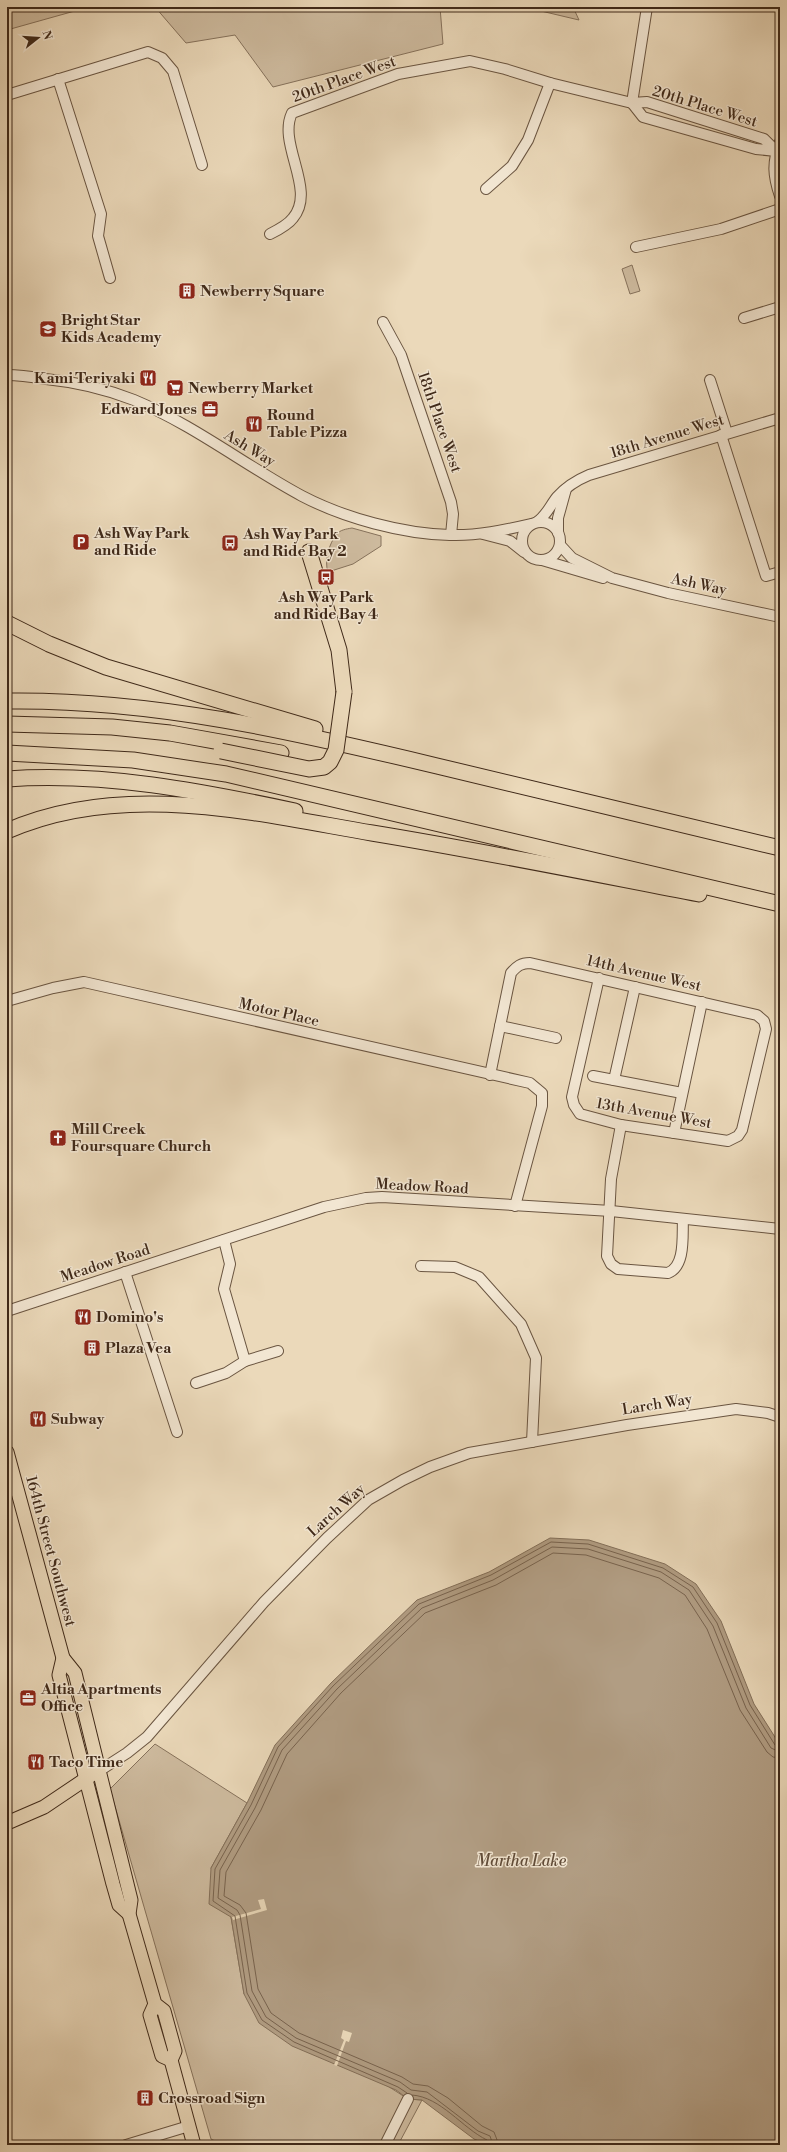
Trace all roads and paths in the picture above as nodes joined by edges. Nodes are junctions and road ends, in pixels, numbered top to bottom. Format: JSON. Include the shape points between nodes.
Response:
{"nodes":[{"id":1,"x":647,"y":7,"type":"edge"},
{"id":2,"x":58,"y":79,"type":"junction"},
{"id":3,"x":550,"y":83,"type":"junction"},
{"id":4,"x":7,"y":94,"type":"edge"},
{"id":5,"x":632,"y":103,"type":"junction"},
{"id":6,"x":778,"y":146,"type":"edge"},
{"id":7,"x":202,"y":165,"type":"dead end"},
{"id":8,"x":486,"y":189,"type":"dead end"},
{"id":9,"x":780,"y":196,"type":"edge"},
{"id":10,"x":780,"y":210,"type":"edge"},
{"id":11,"x":270,"y":234,"type":"dead end"},
{"id":12,"x":636,"y":247,"type":"dead end"},
{"id":13,"x":110,"y":278,"type":"dead end"},
{"id":14,"x":780,"y":307,"type":"edge"},
{"id":15,"x":744,"y":318,"type":"dead end"},
{"id":16,"x":383,"y":322,"type":"dead end"},
{"id":17,"x":7,"y":375,"type":"edge"},
{"id":18,"x":710,"y":380,"type":"dead end"},
{"id":19,"x":780,"y":418,"type":"edge"},
{"id":20,"x":724,"y":434,"type":"junction"},
{"id":21,"x":566,"y":490,"type":"junction"},
{"id":22,"x":534,"y":523,"type":"junction"},
{"id":23,"x":481,"y":533,"type":"junction"},
{"id":24,"x":558,"y":533,"type":"junction"},
{"id":25,"x":452,"y":535,"type":"junction"},
{"id":26,"x":560,"y":545,"type":"junction"},
{"id":27,"x":309,"y":552,"type":"dead end"},
{"id":28,"x":526,"y":553,"type":"junction"},
{"id":29,"x":542,"y":560,"type":"junction"},
{"id":30,"x":780,"y":572,"type":"edge"},
{"id":31,"x":612,"y":578,"type":"junction"},
{"id":32,"x":780,"y":617,"type":"edge"},
{"id":33,"x":7,"y":623,"type":"edge"},
{"id":34,"x":7,"y":701,"type":"edge"},
{"id":35,"x":7,"y":724,"type":"edge"},
{"id":36,"x":7,"y":732,"type":"edge"},
{"id":37,"x":337,"y":741,"type":"junction"},
{"id":38,"x":7,"y":753,"type":"edge"},
{"id":39,"x":401,"y":758,"type":"junction"},
{"id":40,"x":7,"y":779,"type":"edge"},
{"id":41,"x":7,"y":831,"type":"edge"},
{"id":42,"x":424,"y":841,"type":"junction"},
{"id":43,"x":780,"y":848,"type":"edge"},
{"id":44,"x":780,"y":904,"type":"edge"},
{"id":45,"x":780,"y":910,"type":"edge"},
{"id":46,"x":599,"y":978,"type":"junction"},
{"id":47,"x":635,"y":987,"type":"junction"},
{"id":48,"x":7,"y":1001,"type":"edge"},
{"id":49,"x":702,"y":1002,"type":"junction"},
{"id":50,"x":500,"y":1026,"type":"junction"},
{"id":51,"x":556,"y":1038,"type":"dead end"},
{"id":52,"x":490,"y":1075,"type":"junction"},
{"id":53,"x":593,"y":1076,"type":"dead end"},
{"id":54,"x":614,"y":1080,"type":"junction"},
{"id":55,"x":682,"y":1093,"type":"junction"},
{"id":56,"x":621,"y":1125,"type":"junction"},
{"id":57,"x":674,"y":1133,"type":"junction"},
{"id":58,"x":734,"y":1139,"type":"joint"},
{"id":59,"x":515,"y":1206,"type":"junction"},
{"id":60,"x":611,"y":1211,"type":"junction"},
{"id":61,"x":683,"y":1219,"type":"junction"},
{"id":62,"x":780,"y":1229,"type":"edge"},
{"id":63,"x":224,"y":1240,"type":"junction"},
{"id":64,"x":421,"y":1266,"type":"dead end"},
{"id":65,"x":125,"y":1272,"type":"junction"},
{"id":66,"x":7,"y":1311,"type":"edge"},
{"id":67,"x":278,"y":1351,"type":"dead end"},
{"id":68,"x":245,"y":1361,"type":"junction"},
{"id":69,"x":196,"y":1383,"type":"dead end"},
{"id":70,"x":780,"y":1418,"type":"edge"},
{"id":71,"x":177,"y":1432,"type":"dead end"},
{"id":72,"x":532,"y":1442,"type":"junction"},
{"id":73,"x":7,"y":1452,"type":"edge"},
{"id":74,"x":63,"y":1658,"type":"junction"},
{"id":75,"x":100,"y":1771,"type":"junction"},
{"id":76,"x":86,"y":1778,"type":"junction"},
{"id":77,"x":7,"y":1823,"type":"edge"},
{"id":78,"x":129,"y":1914,"type":"junction"},
{"id":79,"x":408,"y":2099,"type":"dead end"},
{"id":80,"x":189,"y":2126,"type":"junction"},
{"id":81,"x":126,"y":2145,"type":"edge"},
{"id":82,"x":194,"y":2145,"type":"edge"},
{"id":83,"x":385,"y":2145,"type":"edge"}],
"edges":[{"from":1,"to":5,"type":"street"},
{"from":2,"to":4,"type":"street"},
{"from":2,"to":7,"type":"street","via":[[148,52],[162,58],[173,71]]},
{"from":2,"to":13,"type":"street","via":[[101,214],[98,236]]},
{"from":3,"to":5,"type":"street","name":"20th Place West"},
{"from":3,"to":8,"type":"street","via":[[528,140],[512,166]]},
{"from":3,"to":11,"type":"street","name":"20th Place West","via":[[470,61],[398,74],[292,113],[288,120],[287,133],[299,180],[300,204],[294,218]]},
{"from":5,"to":6,"type":"street","name":"20th Place West","via":[[647,102],[764,139]]},
{"from":5,"to":6,"type":"street","name":"20th Place West","via":[[643,117],[756,149]]},
{"from":6,"to":9,"type":"street","via":[[773,176]]},
{"from":10,"to":12,"type":"street","via":[[721,229]]},
{"from":14,"to":15,"type":"street"},
{"from":16,"to":25,"type":"street","name":"18th Place West","via":[[401,355],[451,502]]},
{"from":17,"to":25,"type":"street","name":"Ash Way","via":[[59,380],[99,388],[134,400],[176,421],[303,497],[335,510],[396,528]]},
{"from":18,"to":20,"type":"street"},
{"from":19,"to":20,"type":"street","name":"18th Avenue West"},
{"from":20,"to":21,"type":"street","name":"18th Avenue West","via":[[589,475]]},
{"from":20,"to":30,"type":"street","via":[[766,576]]},
{"from":21,"to":22,"type":"street","name":"18th Avenue West","via":[[558,496],[544,516]]},
{"from":21,"to":24,"type":"street","via":[[558,518]]},
{"from":22,"to":23,"type":"street","name":"Ash Way"},
{"from":22,"to":24,"type":"street","via":[[550,524]]},
{"from":22,"to":28,"type":"street","via":[[521,536],[522,547]]},
{"from":23,"to":25,"type":"street","name":"Ash Way"},
{"from":23,"to":28,"type":"street","name":"Ash Way","via":[[510,541]]},
{"from":24,"to":26,"type":"street"},
{"from":26,"to":29,"type":"street","via":[[554,555]]},
{"from":26,"to":31,"type":"street","name":"Ash Way","via":[[572,558]]},
{"from":27,"to":37,"type":"highway","bridge":true,"via":[[339,650],[344,692]]},
{"from":28,"to":29,"type":"street"},
{"from":29,"to":31,"type":"street","name":"Ash Way","via":[[601,578]]},
{"from":31,"to":32,"type":"street","name":"Ash Way"},
{"from":33,"to":39,"type":"highway","via":[[49,644],[106,667],[283,718]]},
{"from":34,"to":39,"type":"highway","via":[[86,702],[190,713]]},
{"from":35,"to":37,"type":"highway","via":[[112,727],[170,733],[306,758],[328,754]]},
{"from":36,"to":37,"type":"highway","bridge":true,"via":[[96,733],[159,739],[317,769],[334,757]]},
{"from":38,"to":44,"type":"highway","via":[[133,760],[226,774]]},
{"from":39,"to":43,"type":"highway"},
{"from":40,"to":42,"type":"highway","via":[[121,781],[216,794]]},
{"from":41,"to":42,"type":"highway","via":[[38,819],[86,808],[152,804],[201,806]]},
{"from":42,"to":45,"type":"highway"},
{"from":46,"to":47,"type":"street","name":"14th Avenue West"},
{"from":46,"to":50,"type":"street","name":"14th Avenue West","via":[[524,963],[511,973]]},
{"from":46,"to":56,"type":"street","name":"13th Avenue West","via":[[572,1097],[580,1114]]},
{"from":47,"to":49,"type":"street","name":"14th Avenue West"},
{"from":47,"to":54,"type":"street"},
{"from":48,"to":52,"type":"street","name":"Motor Place","via":[[84,982]]},
{"from":49,"to":55,"type":"street"},
{"from":49,"to":58,"type":"street","name":"14th Avenue West","via":[[757,1015],[764,1021],[766,1029],[742,1130]]},
{"from":50,"to":51,"type":"street"},
{"from":50,"to":52,"type":"street"},
{"from":52,"to":59,"type":"street","name":"Motor Place","via":[[530,1083],[542,1093],[542,1106]]},
{"from":53,"to":54,"type":"street"},
{"from":54,"to":55,"type":"street"},
{"from":55,"to":57,"type":"street"},
{"from":56,"to":57,"type":"street","name":"13th Avenue West"},
{"from":56,"to":60,"type":"street","via":[[611,1178]]},
{"from":57,"to":58,"type":"street","name":"13th Avenue West","via":[[728,1141]]},
{"from":59,"to":60,"type":"street","name":"Meadow Road"},
{"from":59,"to":63,"type":"street","name":"Meadow Road","via":[[366,1198],[324,1207]]},
{"from":60,"to":61,"type":"street","name":"Meadow Road"},
{"from":60,"to":61,"type":"street","via":[[607,1256],[611,1264],[618,1269],[668,1273],[674,1270],[680,1263]]},
{"from":61,"to":62,"type":"street","name":"Meadow Road"},
{"from":63,"to":65,"type":"street","name":"Meadow Road"},
{"from":63,"to":68,"type":"street","via":[[230,1264],[224,1289]]},
{"from":64,"to":72,"type":"street","via":[[455,1267],[479,1277],[521,1324],[536,1358]]},
{"from":65,"to":66,"type":"street","name":"Meadow Road"},
{"from":65,"to":71,"type":"street"},
{"from":67,"to":68,"type":"street"},
{"from":68,"to":69,"type":"street","via":[[226,1374]]},
{"from":70,"to":72,"type":"street","name":"Larch Way","via":[[768,1413],[736,1409]]},
{"from":72,"to":75,"type":"street","name":"Larch Way","via":[[463,1455],[419,1473],[368,1500],[264,1602],[146,1737]]},
{"from":73,"to":74,"type":"main road","name":"164th Street Southwest"},
{"from":74,"to":75,"type":"main road","name":"164th Street Southwest","via":[[75,1673]]},
{"from":74,"to":76,"type":"main road","name":"164th Street Southwest","via":[[60,1675]]},
{"from":75,"to":76,"type":"main road","name":"Larch Way"},
{"from":75,"to":78,"type":"main road","name":"164th Street Southwest","via":[[131,1900]]},
{"from":76,"to":77,"type":"main road","name":"Larch Way","via":[[44,1807]]},
{"from":76,"to":78,"type":"main road","name":"164th Street Southwest","via":[[119,1905]]},
{"from":78,"to":80,"type":"main road","name":"164th Street Southwest","via":[[155,2004],[164,2011],[175,2051],[171,2060]]},
{"from":79,"to":83,"type":"street"},
{"from":80,"to":81,"type":"street"},
{"from":80,"to":82,"type":"main road","name":"164th Street Southwest"}]}
